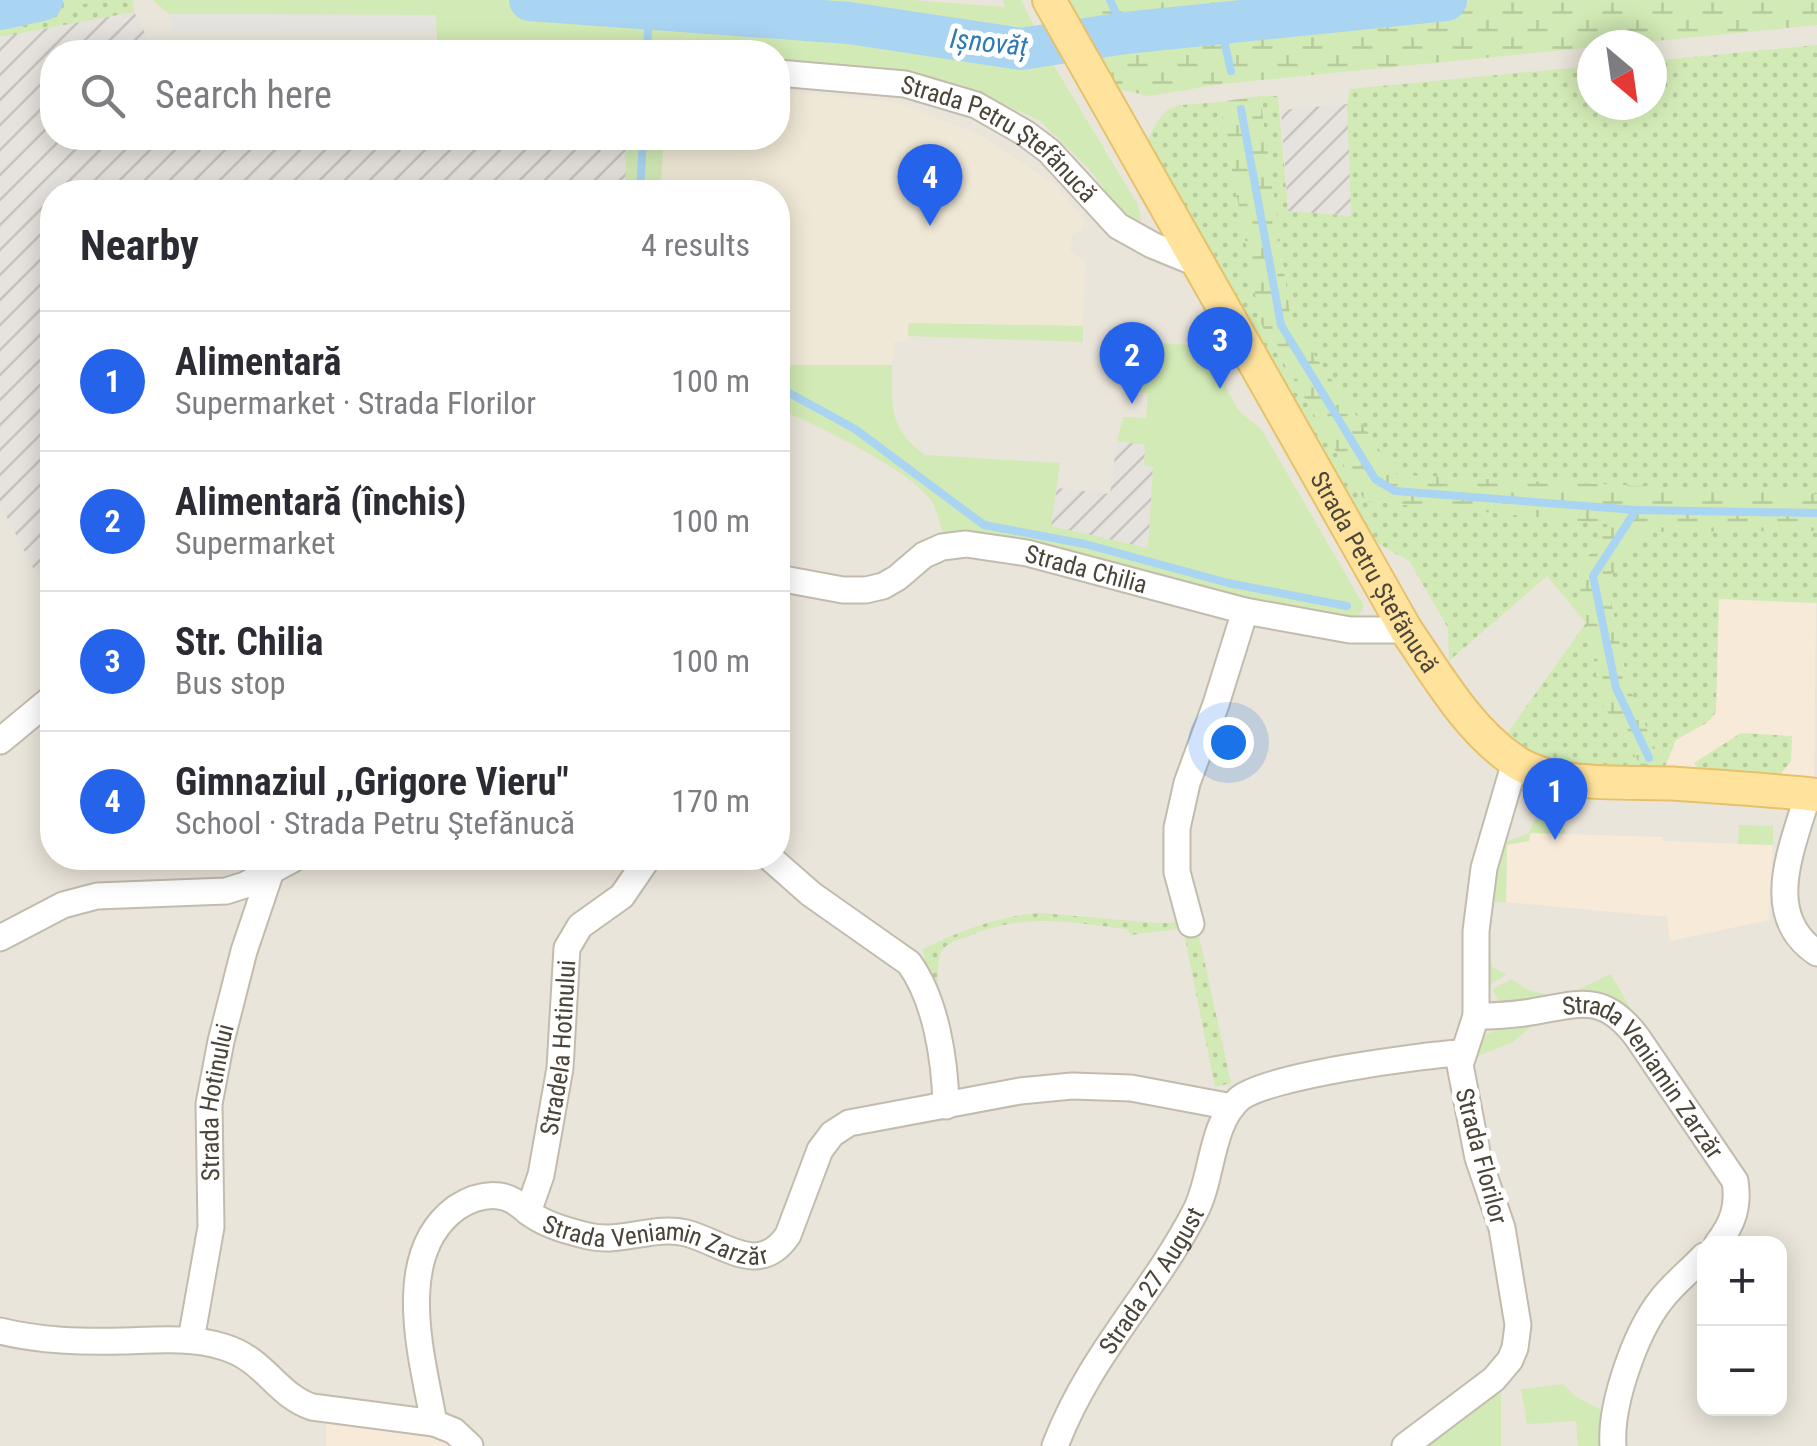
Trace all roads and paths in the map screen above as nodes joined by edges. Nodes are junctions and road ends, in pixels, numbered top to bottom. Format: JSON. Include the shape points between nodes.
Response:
{"nodes":[{"id":1,"x":1049,"y":0,"type":"edge"},
{"id":2,"x":790,"y":74,"type":"edge"},
{"id":3,"x":1196,"y":263,"type":"junction"},
{"id":4,"x":790,"y":580,"type":"edge"},
{"id":5,"x":1245,"y":610,"type":"junction"},
{"id":6,"x":1406,"y":630,"type":"junction"},
{"id":7,"x":40,"y":708,"type":"edge"},
{"id":8,"x":0,"y":741,"type":"edge"},
{"id":9,"x":1516,"y":762,"type":"junction"},
{"id":10,"x":1812,"y":794,"type":"edge"},
{"id":11,"x":274,"y":870,"type":"edge"},
{"id":12,"x":640,"y":870,"type":"edge"},
{"id":13,"x":784,"y":870,"type":"edge"},
{"id":14,"x":270,"y":872,"type":"junction"},
{"id":15,"x":1191,"y":924,"type":"dead end"},
{"id":16,"x":0,"y":938,"type":"edge"},
{"id":17,"x":1817,"y":954,"type":"edge"},
{"id":18,"x":1476,"y":1016,"type":"junction"},
{"id":19,"x":1461,"y":1053,"type":"junction"},
{"id":20,"x":946,"y":1106,"type":"junction"},
{"id":21,"x":1232,"y":1107,"type":"junction"},
{"id":22,"x":528,"y":1212,"type":"junction"},
{"id":23,"x":1722,"y":1236,"type":"edge"},
{"id":24,"x":1697,"y":1263,"type":"edge"},
{"id":25,"x":0,"y":1331,"type":"edge"},
{"id":26,"x":191,"y":1340,"type":"junction"},
{"id":27,"x":434,"y":1424,"type":"junction"},
{"id":28,"x":470,"y":1446,"type":"edge"},
{"id":29,"x":1055,"y":1446,"type":"edge"},
{"id":30,"x":1406,"y":1446,"type":"edge"},
{"id":31,"x":1613,"y":1446,"type":"edge"}],
"edges":[{"from":1,"to":3,"type":"main road","name":"Strada Petru Ștefănucă"},
{"from":2,"to":3,"type":"street","name":"Strada Petru Ştefănucă","via":[[904,84],[976,105],[1026,132],[1118,226]]},
{"from":3,"to":6,"type":"main road","name":"Strada Petru Ștefănucă"},
{"from":4,"to":5,"type":"street","name":"Strada Chilia","via":[[866,590],[897,578],[924,554],[966,544]]},
{"from":5,"to":6,"type":"street","name":"Strada Chilia","via":[[1350,630]]},
{"from":5,"to":15,"type":"street","via":[[1177,828],[1177,872]]},
{"from":6,"to":9,"type":"main road","name":"Strada Petru Ștefănucă","via":[[1464,712]]},
{"from":7,"to":8,"type":"street"},
{"from":9,"to":10,"type":"main road","name":"Strada Petru Ștefănucă","via":[[1594,782]]},
{"from":9,"to":18,"type":"street","name":"Strada Florilor","via":[[1482,882]]},
{"from":10,"to":17,"type":"street","via":[[1783,892],[1794,931]]},
{"from":11,"to":14,"type":"street"},
{"from":12,"to":22,"type":"street","name":"Stradela Hotinului","via":[[566,948],[560,1068]]},
{"from":13,"to":20,"type":"street","via":[[888,946],[920,978],[944,1066]]},
{"from":14,"to":16,"type":"street","via":[[226,890],[96,896]]},
{"from":14,"to":26,"type":"street","name":"Strada Hotinului","via":[[210,1104],[211,1227]]},
{"from":18,"to":19,"type":"street","name":"Strada Florilor"},
{"from":18,"to":23,"type":"street","name":"Strada Veniamin Zarzăr","via":[[1580,1002],[1620,1017],[1735,1181],[1732,1222]]},
{"from":19,"to":21,"type":"street","via":[[1309,1076],[1251,1092]]},
{"from":19,"to":30,"type":"street","name":"Strada Florilor","via":[[1460,1075],[1502,1228],[1518,1325],[1510,1360],[1494,1378]]},
{"from":20,"to":21,"type":"street","name":"Strada Veniamin Zarzăr","via":[[1020,1091],[1108,1086]]},
{"from":20,"to":22,"type":"street","name":"Strada Veniamin Zarzăr","via":[[849,1124],[832,1134],[788,1235],[763,1256],[681,1232],[590,1237]]},
{"from":21,"to":29,"type":"street","name":"Strada 27 August","via":[[1197,1208],[1091,1368]]},
{"from":22,"to":27,"type":"street","name":"Strada Veniamin Zarzăr","via":[[513,1198],[480,1196],[430,1233],[418,1276],[418,1308]]},
{"from":24,"to":31,"type":"street","via":[[1663,1297],[1643,1330],[1618,1400]]},
{"from":25,"to":26,"type":"street","via":[[60,1341]]},
{"from":26,"to":27,"type":"street","via":[[251,1358],[286,1394],[312,1407]]},
{"from":27,"to":28,"type":"street"}]}
